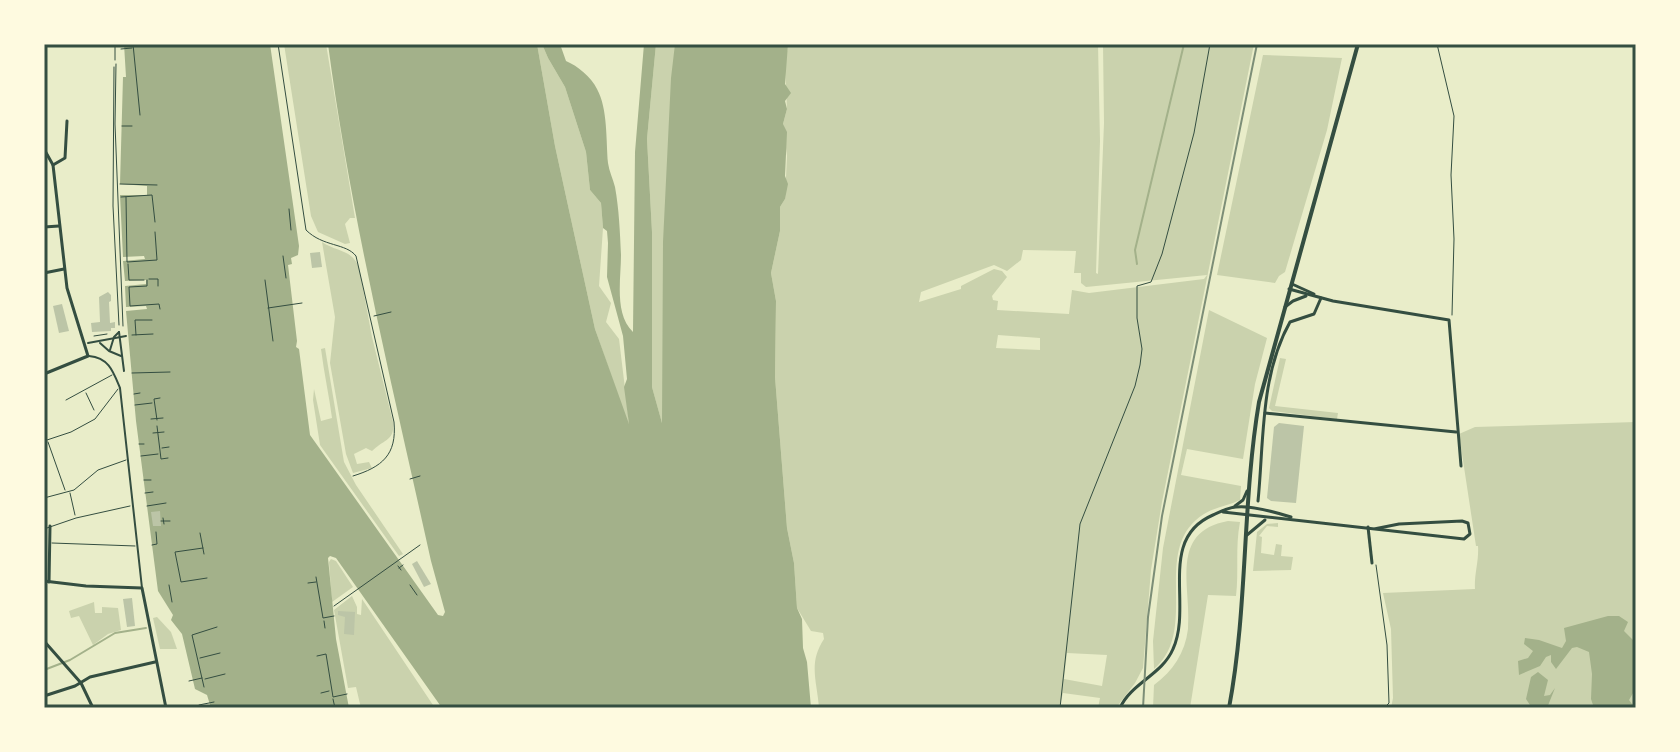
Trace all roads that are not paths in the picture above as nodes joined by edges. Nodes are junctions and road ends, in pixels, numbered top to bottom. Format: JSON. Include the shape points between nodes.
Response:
{"nodes":[{"id":1,"x":115,"y":44,"type":"edge"},
{"id":2,"x":278,"y":44,"type":"edge"},
{"id":3,"x":1358,"y":44,"type":"edge"},
{"id":4,"x":115,"y":60,"type":"road end"},
{"id":5,"x":67,"y":121,"type":"dead end"},
{"id":6,"x":44,"y":149,"type":"edge"},
{"id":7,"x":53,"y":165,"type":"junction"},
{"id":8,"x":59,"y":226,"type":"junction"},
{"id":9,"x":44,"y":227,"type":"edge"},
{"id":10,"x":64,"y":269,"type":"junction"},
{"id":11,"x":44,"y":273,"type":"edge"},
{"id":12,"x":1290,"y":286,"type":"junction"},
{"id":13,"x":1310,"y":295,"type":"junction"},
{"id":14,"x":1321,"y":298,"type":"junction"},
{"id":15,"x":1283,"y":310,"type":"junction"},
{"id":16,"x":114,"y":336,"type":"junction"},
{"id":17,"x":128,"y":336,"type":"road end"},
{"id":18,"x":120,"y":337,"type":"junction"},
{"id":19,"x":98,"y":342,"type":"junction"},
{"id":20,"x":88,"y":343,"type":"dead end"},
{"id":21,"x":109,"y":351,"type":"junction"},
{"id":22,"x":88,"y":356,"type":"junction"},
{"id":23,"x":122,"y":357,"type":"junction"},
{"id":24,"x":122,"y":371,"type":"dead end"},
{"id":25,"x":44,"y":374,"type":"edge"},
{"id":26,"x":114,"y":374,"type":"junction"},
{"id":27,"x":120,"y":388,"type":"junction"},
{"id":28,"x":66,"y":400,"type":"dead end"},
{"id":29,"x":1265,"y":413,"type":"junction"},
{"id":30,"x":1456,"y":432,"type":"junction"},
{"id":31,"x":45,"y":440,"type":"edge"},
{"id":32,"x":129,"y":460,"type":"junction"},
{"id":33,"x":1461,"y":466,"type":"dead end"},
{"id":34,"x":353,"y":476,"type":"dead end"},
{"id":35,"x":1250,"y":483,"type":"junction"},
{"id":36,"x":70,"y":492,"type":"junction"},
{"id":37,"x":66,"y":493,"type":"junction"},
{"id":38,"x":44,"y":498,"type":"edge"},
{"id":39,"x":1258,"y":501,"type":"dead end"},
{"id":40,"x":133,"y":505,"type":"junction"},
{"id":41,"x":1235,"y":506,"type":"junction"},
{"id":42,"x":1249,"y":507,"type":"junction"},
{"id":43,"x":1223,"y":512,"type":"junction"},
{"id":44,"x":1248,"y":516,"type":"junction"},
{"id":45,"x":76,"y":518,"type":"junction"},
{"id":46,"x":1268,"y":518,"type":"junction"},
{"id":47,"x":1295,"y":519,"type":"junction"},
{"id":48,"x":50,"y":526,"type":"junction"},
{"id":49,"x":1368,"y":527,"type":"junction"},
{"id":50,"x":44,"y":529,"type":"edge"},
{"id":51,"x":1374,"y":529,"type":"junction"},
{"id":52,"x":1247,"y":535,"type":"junction"},
{"id":53,"x":44,"y":542,"type":"edge"},
{"id":54,"x":51,"y":543,"type":"junction"},
{"id":55,"x":137,"y":546,"type":"junction"},
{"id":56,"x":1372,"y":563,"type":"road end"},
{"id":57,"x":46,"y":581,"type":"edge"},
{"id":58,"x":142,"y":588,"type":"junction"},
{"id":59,"x":44,"y":641,"type":"edge"},
{"id":60,"x":154,"y":662,"type":"junction"},
{"id":61,"x":81,"y":683,"type":"junction"},
{"id":62,"x":44,"y":696,"type":"edge"},
{"id":63,"x":93,"y":708,"type":"edge"},
{"id":64,"x":166,"y":708,"type":"edge"},
{"id":65,"x":1120,"y":708,"type":"edge"},
{"id":66,"x":1229,"y":708,"type":"edge"}],
"edges":[{"from":1,"to":4,"type":"lane"},
{"from":2,"to":34,"type":"lane","via":[[306,230],[320,241],[353,251],[360,266],[396,435],[384,461]]},
{"from":3,"to":12,"type":"main road"},
{"from":5,"to":7,"type":"street","via":[[66,155]]},
{"from":6,"to":7,"type":"street"},
{"from":7,"to":8,"type":"street"},
{"from":8,"to":9,"type":"street"},
{"from":8,"to":10,"type":"street"},
{"from":10,"to":11,"type":"street"},
{"from":10,"to":22,"type":"street"},
{"from":12,"to":13,"type":"street"},
{"from":12,"to":14,"type":"street"},
{"from":12,"to":15,"type":"main road"},
{"from":13,"to":14,"type":"street"},
{"from":13,"to":15,"type":"street"},
{"from":14,"to":29,"type":"street","via":[[1314,314],[1293,319],[1288,326]]},
{"from":14,"to":30,"type":"street","via":[[1449,320]]},
{"from":15,"to":35,"type":"main road","via":[[1259,402]]},
{"from":16,"to":18,"type":"street"},
{"from":16,"to":18,"type":"street","via":[[119,332]]},
{"from":16,"to":19,"type":"street"},
{"from":16,"to":21,"type":"street"},
{"from":17,"to":18,"type":"street"},
{"from":18,"to":23,"type":"street"},
{"from":19,"to":20,"type":"street"},
{"from":19,"to":21,"type":"street"},
{"from":21,"to":23,"type":"street"},
{"from":22,"to":25,"type":"street"},
{"from":22,"to":26,"type":"street","via":[[104,359]]},
{"from":23,"to":24,"type":"street"},
{"from":26,"to":27,"type":"street"},
{"from":26,"to":28,"type":"lane"},
{"from":27,"to":31,"type":"lane","via":[[98,417]]},
{"from":27,"to":32,"type":"street"},
{"from":29,"to":30,"type":"street"},
{"from":29,"to":39,"type":"street"},
{"from":30,"to":33,"type":"street"},
{"from":31,"to":37,"type":"lane"},
{"from":32,"to":36,"type":"lane","via":[[106,466]]},
{"from":32,"to":40,"type":"street"},
{"from":35,"to":41,"type":"street"},
{"from":35,"to":42,"type":"main road"},
{"from":36,"to":37,"type":"lane"},
{"from":36,"to":45,"type":"lane"},
{"from":37,"to":38,"type":"lane"},
{"from":40,"to":45,"type":"lane"},
{"from":40,"to":55,"type":"street"},
{"from":41,"to":42,"type":"street"},
{"from":41,"to":43,"type":"street"},
{"from":42,"to":44,"type":"main road"},
{"from":42,"to":47,"type":"street"},
{"from":43,"to":44,"type":"street"},
{"from":43,"to":65,"type":"street","via":[[1204,520],[1185,543],[1179,568],[1178,639],[1167,660]]},
{"from":44,"to":46,"type":"street"},
{"from":44,"to":52,"type":"main road"},
{"from":45,"to":48,"type":"lane"},
{"from":46,"to":47,"type":"street"},
{"from":46,"to":52,"type":"street"},
{"from":47,"to":49,"type":"street"},
{"from":48,"to":50,"type":"lane"},
{"from":48,"to":54,"type":"street"},
{"from":49,"to":51,"type":"street"},
{"from":49,"to":56,"type":"street"},
{"from":51,"to":51,"type":"street","via":[[1462,521],[1468,523],[1469,538]]},
{"from":52,"to":66,"type":"main road"},
{"from":53,"to":54,"type":"lane"},
{"from":54,"to":55,"type":"lane"},
{"from":54,"to":57,"type":"street"},
{"from":55,"to":58,"type":"street"},
{"from":57,"to":58,"type":"street"},
{"from":58,"to":60,"type":"street"},
{"from":59,"to":61,"type":"street"},
{"from":60,"to":61,"type":"street"},
{"from":60,"to":64,"type":"street"},
{"from":61,"to":62,"type":"street"},
{"from":61,"to":63,"type":"street"}]}
